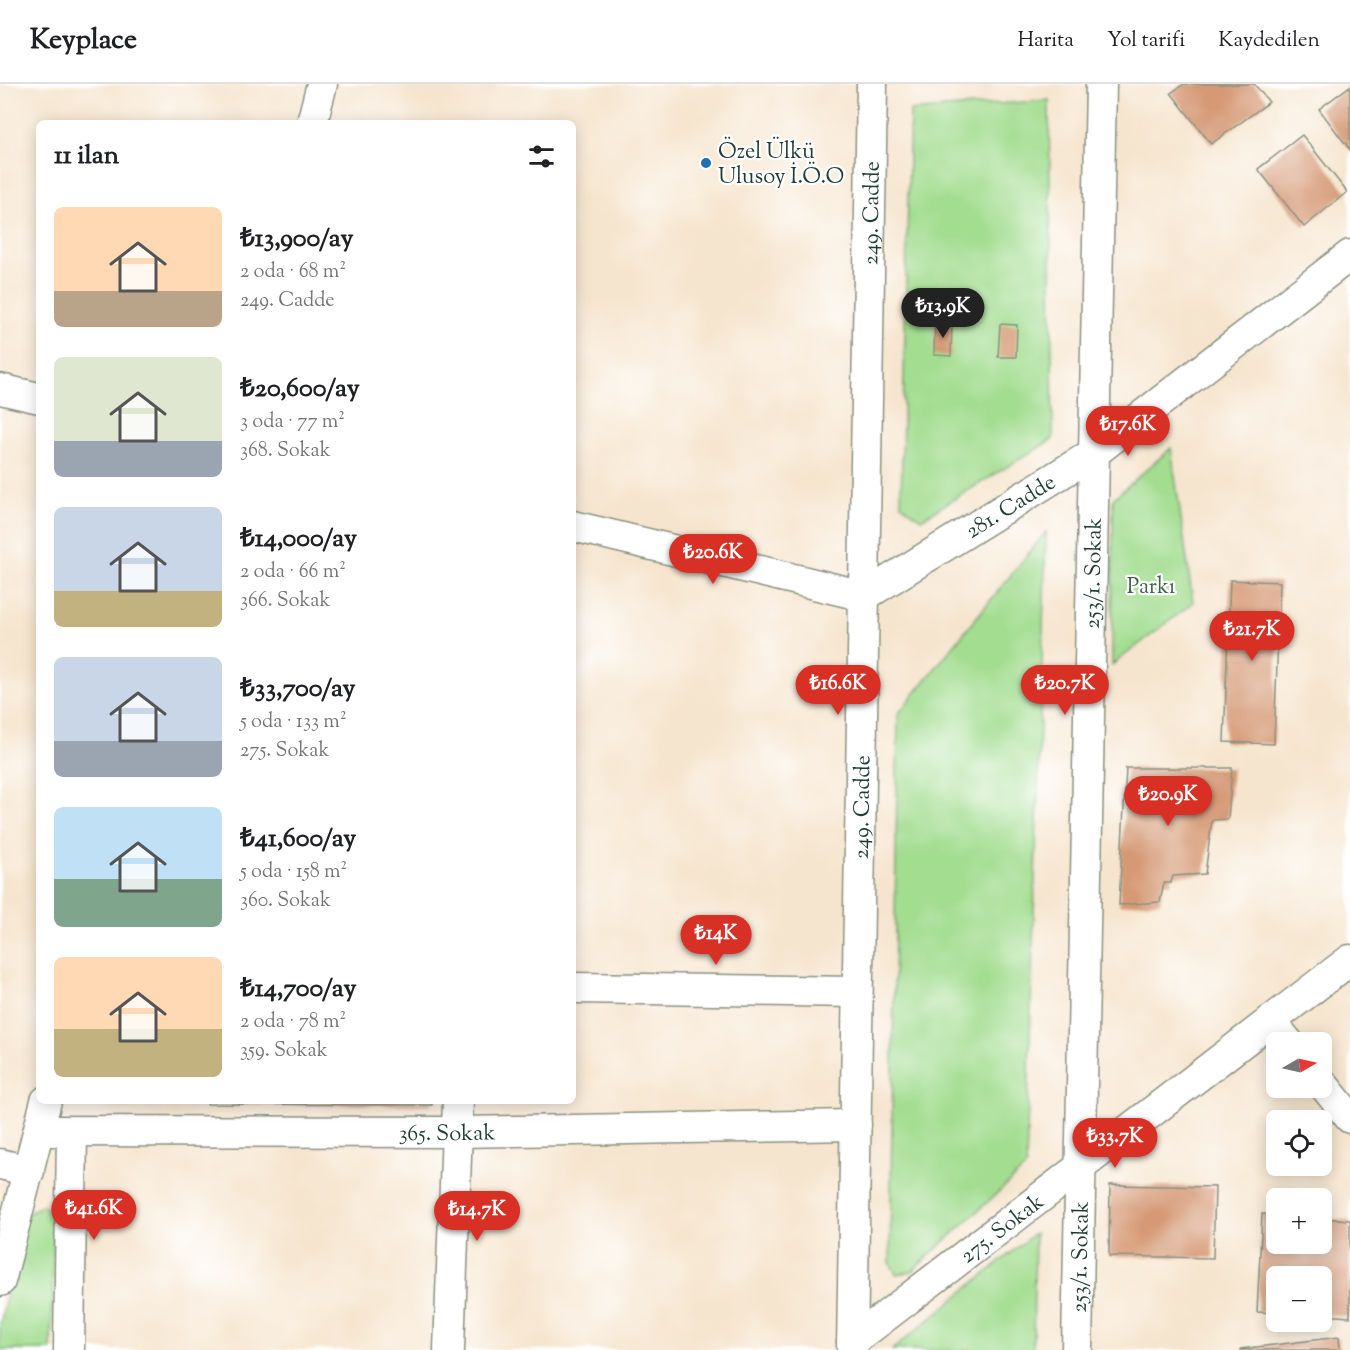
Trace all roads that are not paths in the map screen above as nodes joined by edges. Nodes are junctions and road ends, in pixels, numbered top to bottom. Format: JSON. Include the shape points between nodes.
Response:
{"nodes":[{"id":1,"x":322,"y":84,"type":"edge"},
{"id":2,"x":872,"y":84,"type":"edge"},
{"id":3,"x":1101,"y":84,"type":"edge"},
{"id":4,"x":313,"y":120,"type":"edge"},
{"id":5,"x":1350,"y":255,"type":"edge"},
{"id":6,"x":0,"y":389,"type":"edge"},
{"id":7,"x":36,"y":397,"type":"edge"},
{"id":8,"x":1094,"y":453,"type":"junction"},
{"id":9,"x":576,"y":527,"type":"edge"},
{"id":10,"x":864,"y":596,"type":"junction"},
{"id":11,"x":1345,"y":973,"type":"edge"},
{"id":12,"x":576,"y":988,"type":"edge"},
{"id":13,"x":857,"y":992,"type":"junction"},
{"id":14,"x":1279,"y":1032,"type":"edge"},
{"id":15,"x":1266,"y":1041,"type":"edge"},
{"id":16,"x":1332,"y":1096,"type":"edge"},
{"id":17,"x":45,"y":1104,"type":"edge"},
{"id":18,"x":458,"y":1104,"type":"edge"},
{"id":19,"x":1350,"y":1118,"type":"edge"},
{"id":20,"x":855,"y":1125,"type":"junction"},
{"id":21,"x":39,"y":1131,"type":"junction"},
{"id":22,"x":72,"y":1132,"type":"junction"},
{"id":23,"x":457,"y":1132,"type":"junction"},
{"id":24,"x":0,"y":1164,"type":"edge"},
{"id":25,"x":1081,"y":1165,"type":"junction"},
{"id":26,"x":28,"y":1171,"type":"junction"},
{"id":27,"x":0,"y":1281,"type":"edge"},
{"id":28,"x":852,"y":1346,"type":"edge"},
{"id":29,"x":69,"y":1350,"type":"edge"},
{"id":30,"x":449,"y":1350,"type":"edge"},
{"id":31,"x":1077,"y":1350,"type":"edge"}],
"edges":[{"from":1,"to":4,"type":"street"},
{"from":2,"to":10,"type":"street","name":"249. Cadde"},
{"from":3,"to":8,"type":"street","name":"253/1. Sokak"},
{"from":5,"to":8,"type":"street","name":"281. Cadde"},
{"from":6,"to":7,"type":"street"},
{"from":8,"to":10,"type":"street","name":"281. Cadde"},
{"from":8,"to":25,"type":"street","name":"253/1. Sokak"},
{"from":9,"to":10,"type":"street"},
{"from":10,"to":13,"type":"street","name":"249. Cadde"},
{"from":11,"to":14,"type":"street","name":"275. Sokak"},
{"from":12,"to":13,"type":"street"},
{"from":13,"to":20,"type":"street","name":"249. Cadde"},
{"from":15,"to":25,"type":"street","name":"275. Sokak"},
{"from":16,"to":19,"type":"street"},
{"from":17,"to":21,"type":"street"},
{"from":18,"to":23,"type":"street"},
{"from":20,"to":23,"type":"street","name":"365. Sokak"},
{"from":20,"to":28,"type":"street","name":"249. Cadde"},
{"from":21,"to":22,"type":"street","name":"365. Sokak"},
{"from":21,"to":26,"type":"street"},
{"from":22,"to":23,"type":"street","name":"365. Sokak"},
{"from":22,"to":29,"type":"street"},
{"from":23,"to":30,"type":"street"},
{"from":24,"to":26,"type":"street"},
{"from":25,"to":28,"type":"street","name":"275. Sokak"},
{"from":25,"to":31,"type":"street","name":"253/1. Sokak"},
{"from":26,"to":27,"type":"street"}]}
